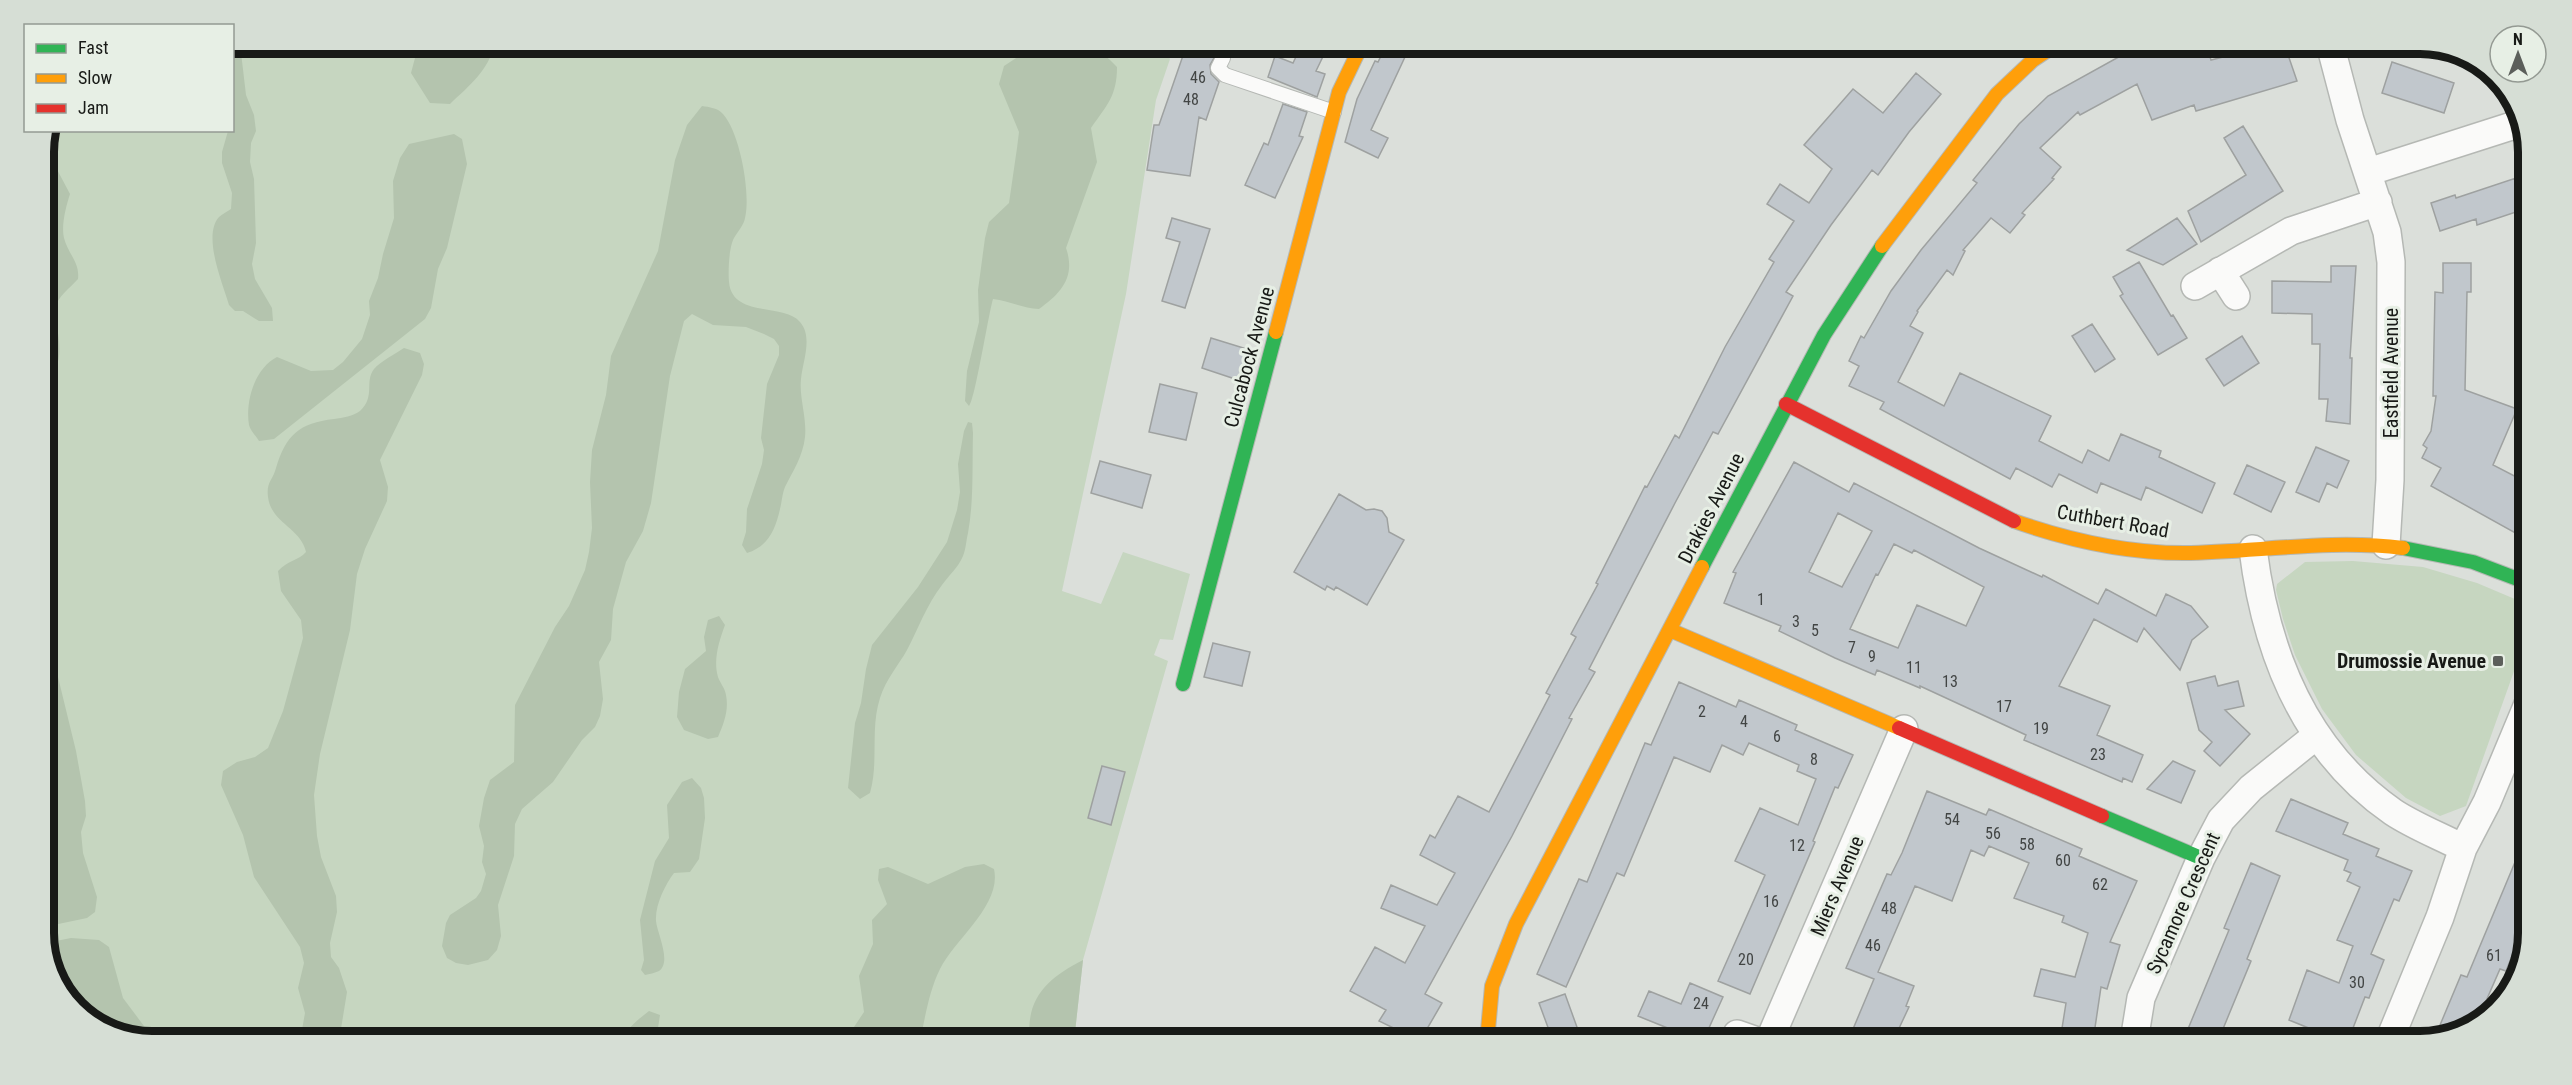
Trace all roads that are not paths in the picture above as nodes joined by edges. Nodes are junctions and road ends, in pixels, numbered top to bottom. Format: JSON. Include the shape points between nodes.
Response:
{"nodes":[{"id":1,"x":1357,"y":54,"type":"edge"},
{"id":2,"x":2042,"y":54,"type":"edge"},
{"id":3,"x":2333,"y":54,"type":"edge"},
{"id":4,"x":1223,"y":58,"type":"dead end"},
{"id":5,"x":1334,"y":112,"type":"junction"},
{"id":6,"x":2514,"y":125,"type":"edge"},
{"id":7,"x":2368,"y":172,"type":"junction"},
{"id":8,"x":2378,"y":202,"type":"junction"},
{"id":9,"x":2220,"y":271,"type":"junction"},
{"id":10,"x":2195,"y":286,"type":"dead end"},
{"id":11,"x":2236,"y":296,"type":"dead end"},
{"id":12,"x":1786,"y":404,"type":"junction"},
{"id":13,"x":2386,"y":545,"type":"junction"},
{"id":14,"x":2253,"y":549,"type":"junction"},
{"id":15,"x":2518,"y":579,"type":"edge"},
{"id":16,"x":1670,"y":630,"type":"junction"},
{"id":17,"x":1182,"y":684,"type":"dead end"},
{"id":18,"x":2518,"y":728,"type":"edge"},
{"id":19,"x":1904,"y":729,"type":"junction"},
{"id":20,"x":2317,"y":735,"type":"junction"},
{"id":21,"x":2463,"y":848,"type":"junction"},
{"id":22,"x":2200,"y":858,"type":"junction"},
{"id":23,"x":1488,"y":1031,"type":"edge"},
{"id":24,"x":1773,"y":1031,"type":"edge"},
{"id":25,"x":2136,"y":1031,"type":"edge"},
{"id":26,"x":2393,"y":1031,"type":"edge"}],
"edges":[{"from":1,"to":5,"type":"street","name":"Culcabock Avenue"},
{"from":2,"to":12,"type":"street","name":"Drakies Avenue","via":[[1997,94],[1886,239],[1824,334]]},
{"from":3,"to":7,"type":"street","name":"Eastfield Avenue"},
{"from":4,"to":5,"type":"lane","via":[[1218,68],[1225,75]]},
{"from":5,"to":17,"type":"street","name":"Culcabock Avenue"},
{"from":6,"to":7,"type":"street"},
{"from":7,"to":8,"type":"street","name":"Eastfield Avenue"},
{"from":8,"to":9,"type":"street","via":[[2291,231]]},
{"from":8,"to":13,"type":"street","name":"Eastfield Avenue","via":[[2391,262]]},
{"from":9,"to":10,"type":"street"},
{"from":9,"to":11,"type":"street"},
{"from":12,"to":14,"type":"street","name":"Cuthbert Road","via":[[2013,520],[2143,551]]},
{"from":12,"to":16,"type":"street","name":"Drakies Avenue"},
{"from":13,"to":14,"type":"street","name":"Cuthbert Road"},
{"from":13,"to":15,"type":"street","name":"Cuthbert Road","via":[[2470,560]]},
{"from":14,"to":20,"type":"street","via":[[2267,627],[2282,673]]},
{"from":16,"to":19,"type":"street"},
{"from":16,"to":23,"type":"street","name":"Drakies Avenue","via":[[1516,924],[1492,986]]},
{"from":18,"to":21,"type":"street"},
{"from":19,"to":22,"type":"street"},
{"from":19,"to":24,"type":"street","name":"Miers Avenue"},
{"from":20,"to":21,"type":"street","via":[[2354,780],[2394,813]]},
{"from":20,"to":22,"type":"street","name":"Sycamore Crescent","via":[[2251,789],[2221,820]]},
{"from":21,"to":26,"type":"street","via":[[2440,917]]},
{"from":22,"to":25,"type":"street","name":"Sycamore Crescent","via":[[2141,998]]}]}
